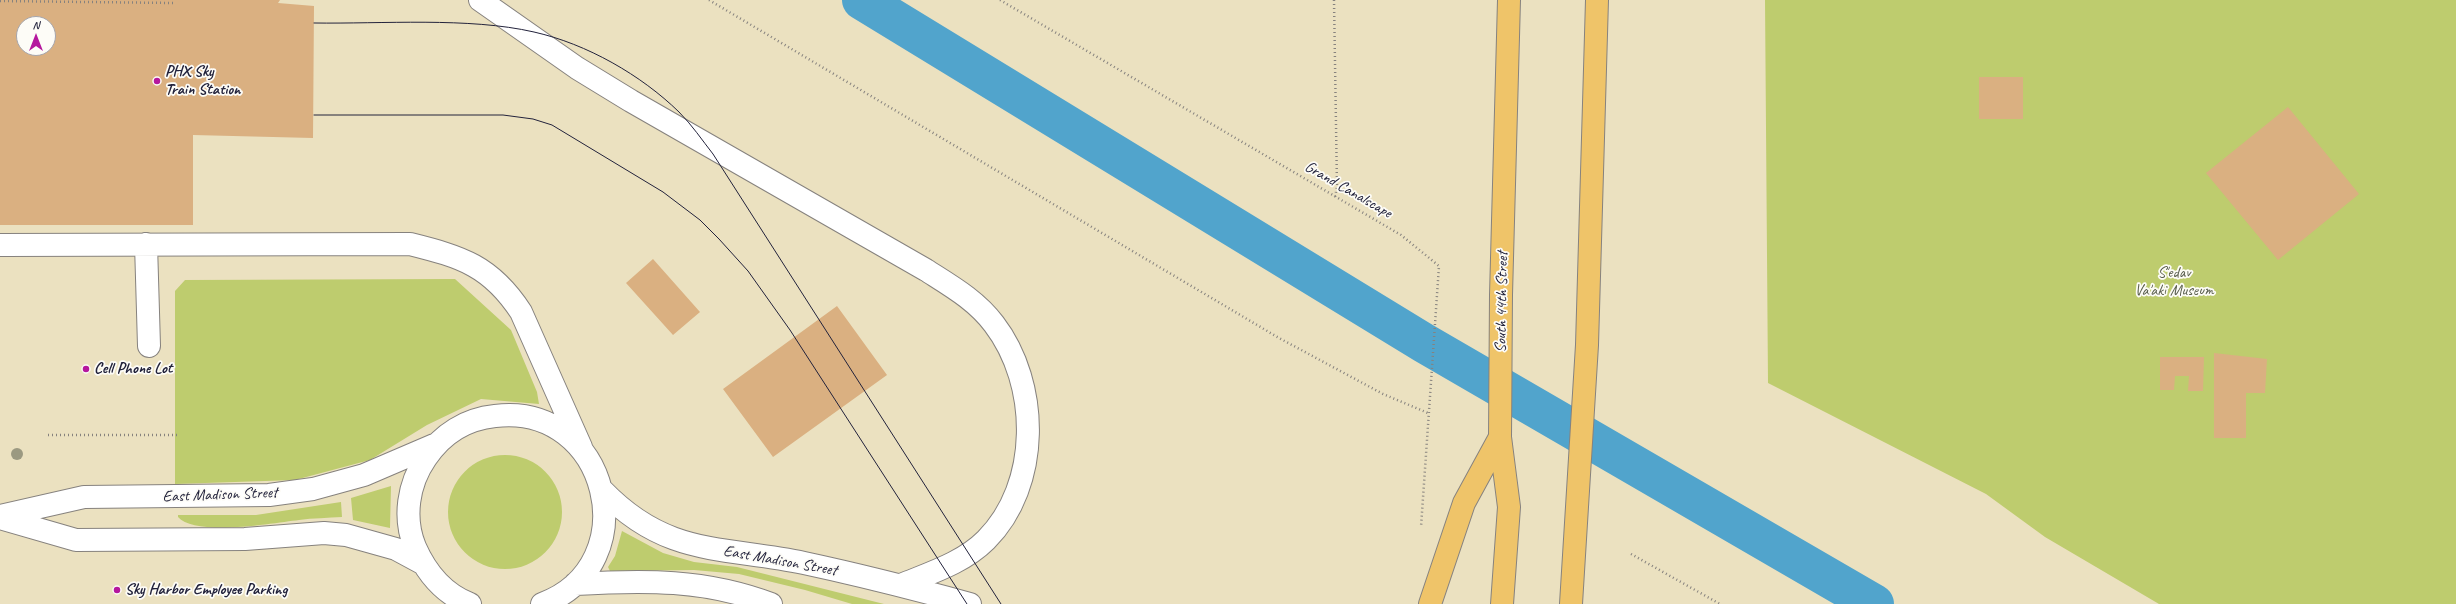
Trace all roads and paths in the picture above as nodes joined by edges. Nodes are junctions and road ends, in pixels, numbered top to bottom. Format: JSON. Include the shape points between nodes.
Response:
{"nodes":[{"id":1,"x":480,"y":0,"type":"edge"},
{"id":2,"x":709,"y":0,"type":"edge"},
{"id":3,"x":1000,"y":0,"type":"edge"},
{"id":4,"x":1334,"y":0,"type":"edge"},
{"id":5,"x":1509,"y":0,"type":"edge"},
{"id":6,"x":1597,"y":0,"type":"edge"},
{"id":7,"x":0,"y":1,"type":"edge"},
{"id":8,"x":173,"y":3,"type":"dead end"},
{"id":9,"x":1334,"y":196,"type":"junction"},
{"id":10,"x":0,"y":244,"type":"edge"},
{"id":11,"x":146,"y":244,"type":"junction"},
{"id":12,"x":149,"y":346,"type":"dead end"},
{"id":13,"x":1428,"y":413,"type":"junction"},
{"id":14,"x":48,"y":435,"type":"dead end"},
{"id":15,"x":178,"y":435,"type":"dead end"},
{"id":16,"x":1500,"y":437,"type":"junction"},
{"id":17,"x":434,"y":445,"type":"junction"},
{"id":18,"x":581,"y":447,"type":"junction"},
{"id":19,"x":603,"y":491,"type":"junction"},
{"id":20,"x":0,"y":517,"type":"edge"},
{"id":21,"x":1421,"y":530,"type":"dead end"},
{"id":22,"x":1631,"y":554,"type":"dead end"},
{"id":23,"x":422,"y":563,"type":"junction"},
{"id":24,"x":574,"y":584,"type":"junction"},
{"id":25,"x":901,"y":585,"type":"junction"},
{"id":26,"x":470,"y":604,"type":"edge"},
{"id":27,"x":542,"y":604,"type":"edge"},
{"id":28,"x":771,"y":604,"type":"edge"},
{"id":29,"x":970,"y":604,"type":"edge"},
{"id":30,"x":1430,"y":604,"type":"edge"},
{"id":31,"x":1502,"y":604,"type":"edge"},
{"id":32,"x":1571,"y":604,"type":"edge"},
{"id":33,"x":1720,"y":604,"type":"edge"}],
"edges":[{"from":1,"to":25,"type":"street","via":[[577,68],[631,102],[969,297],[994,324],[1017,366],[1026,397],[1028,438],[1024,466],[1015,494],[1001,522],[986,540],[958,561]]},
{"from":2,"to":13,"type":"path","via":[[1279,338],[1383,394]]},
{"from":3,"to":9,"type":"path","name":"Grand Canalscape"},
{"from":4,"to":9,"type":"path","via":[[1337,187]]},
{"from":5,"to":16,"type":"main road","name":"South 44th Street"},
{"from":6,"to":32,"type":"main road","via":[[1587,345]]},
{"from":7,"to":8,"type":"path"},
{"from":9,"to":13,"type":"path","name":"Grand Canalscape","via":[[1401,235],[1439,266]]},
{"from":10,"to":11,"type":"street"},
{"from":11,"to":12,"type":"street"},
{"from":11,"to":18,"type":"street","via":[[410,244],[439,251],[475,266],[497,280],[521,312]]},
{"from":13,"to":21,"type":"path","name":"Grand Canalscape"},
{"from":14,"to":15,"type":"path"},
{"from":16,"to":30,"type":"main road","via":[[1464,503]]},
{"from":16,"to":31,"type":"main road","name":"South 44th Street","via":[[1509,507]]},
{"from":17,"to":18,"type":"street","via":[[456,428],[481,417],[508,414],[535,418],[560,429]]},
{"from":17,"to":20,"type":"street","name":"East Madison Street","via":[[364,475],[313,489],[269,495],[84,497]]},
{"from":17,"to":23,"type":"street","via":[[417,472],[408,502],[410,534]]},
{"from":18,"to":19,"type":"street","via":[[595,468]]},
{"from":19,"to":24,"type":"street","via":[[605,525],[595,558]]},
{"from":19,"to":25,"type":"street","name":"East Madison Street","via":[[626,514],[651,528],[699,547],[802,563]]},
{"from":20,"to":23,"type":"street","name":"East Madison Street","via":[[76,540],[245,539],[324,533],[346,535],[396,549]]},
{"from":22,"to":33,"type":"path"},
{"from":23,"to":26,"type":"street","via":[[442,588]]},
{"from":24,"to":27,"type":"street","via":[[554,600]]},
{"from":24,"to":28,"type":"street","via":[[674,582],[715,588]]},
{"from":25,"to":29,"type":"street","name":"East Madison Street"}]}
